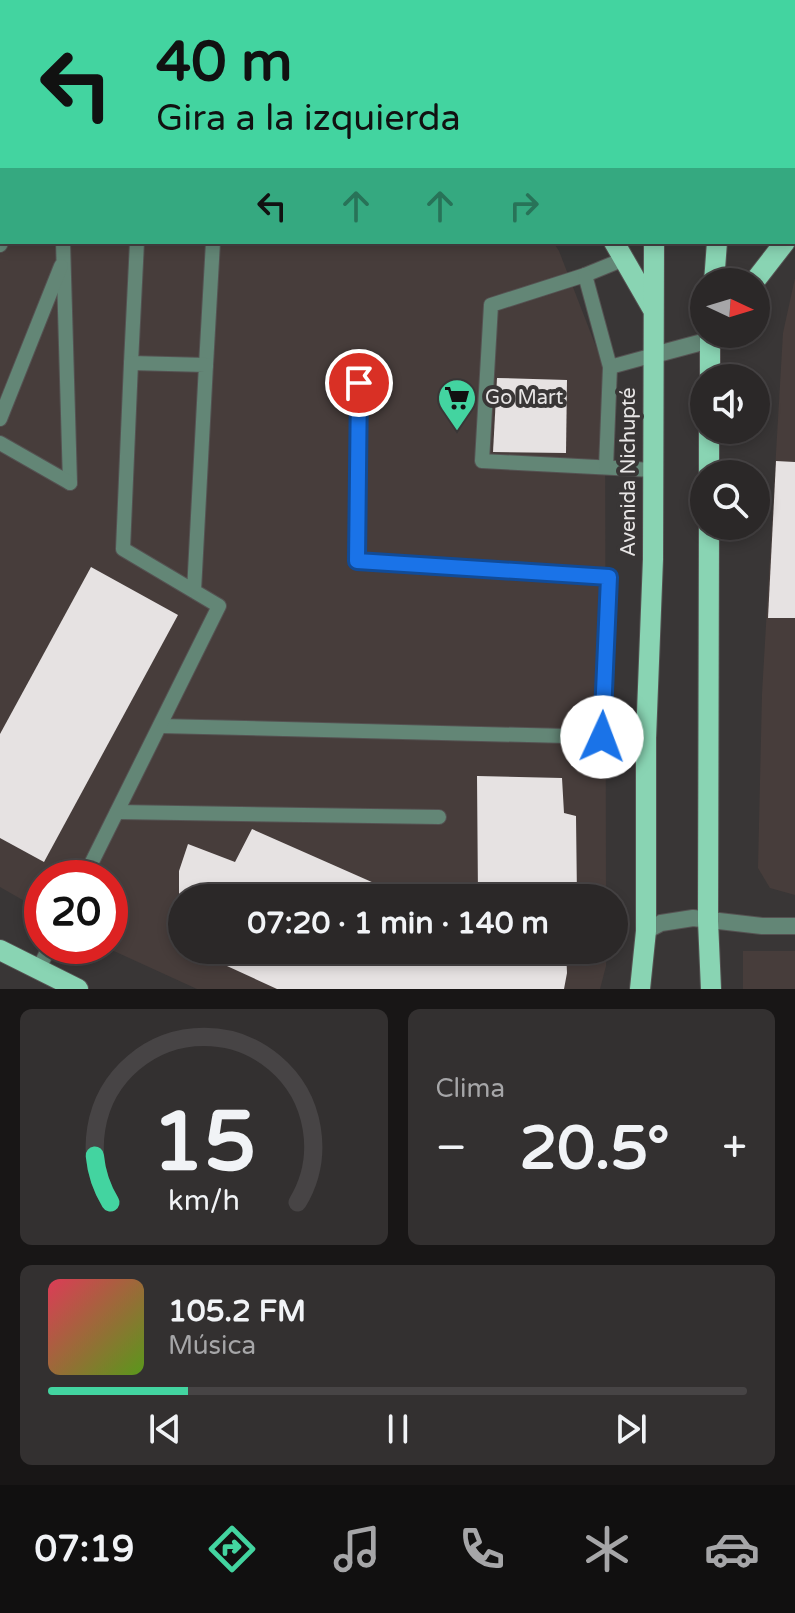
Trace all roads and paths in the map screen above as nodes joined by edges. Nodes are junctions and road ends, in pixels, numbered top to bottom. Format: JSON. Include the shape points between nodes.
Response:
{"nodes":[{"id":1,"x":63,"y":244,"type":"edge"},
{"id":2,"x":137,"y":244,"type":"edge"},
{"id":3,"x":213,"y":244,"type":"edge"},
{"id":4,"x":654,"y":244,"type":"edge"},
{"id":5,"x":717,"y":244,"type":"edge"},
{"id":6,"x":783,"y":244,"type":"edge"},
{"id":7,"x":619,"y":250,"type":"edge"},
{"id":8,"x":64,"y":258,"type":"junction"},
{"id":9,"x":715,"y":268,"type":"edge"},
{"id":10,"x":765,"y":268,"type":"edge"},
{"id":11,"x":585,"y":275,"type":"junction"},
{"id":12,"x":653,"y":309,"type":"junction"},
{"id":13,"x":690,"y":343,"type":"edge"},
{"id":14,"x":654,"y":355,"type":"junction"},
{"id":15,"x":131,"y":363,"type":"junction"},
{"id":16,"x":206,"y":365,"type":"junction"},
{"id":17,"x":610,"y":367,"type":"junction"},
{"id":18,"x":359,"y":383,"type":"dead end"},
{"id":19,"x":0,"y":419,"type":"edge"},
{"id":20,"x":0,"y":443,"type":"edge"},
{"id":21,"x":606,"y":467,"type":"junction"},
{"id":22,"x":653,"y":470,"type":"junction"},
{"id":23,"x":709,"y":540,"type":"edge"},
{"id":24,"x":194,"y":591,"type":"junction"},
{"id":25,"x":160,"y":726,"type":"junction"},
{"id":26,"x":602,"y":737,"type":"junction"},
{"id":27,"x":646,"y":738,"type":"junction"},
{"id":28,"x":117,"y":812,"type":"junction"},
{"id":29,"x":439,"y":817,"type":"dead end"},
{"id":30,"x":93,"y":860,"type":"edge"},
{"id":31,"x":708,"y":921,"type":"junction"},
{"id":32,"x":795,"y":926,"type":"edge"},
{"id":33,"x":646,"y":931,"type":"junction"},
{"id":34,"x":0,"y":950,"type":"edge"},
{"id":35,"x":41,"y":964,"type":"edge"},
{"id":36,"x":38,"y":970,"type":"junction"},
{"id":37,"x":78,"y":989,"type":"edge"},
{"id":38,"x":640,"y":989,"type":"edge"},
{"id":39,"x":711,"y":989,"type":"edge"}],
"edges":[{"from":1,"to":8,"type":"lane"},
{"from":2,"to":15,"type":"lane"},
{"from":3,"to":16,"type":"lane"},
{"from":4,"to":12,"type":"main road","name":"Avenida Nichupté"},
{"from":5,"to":9,"type":"main road"},
{"from":6,"to":10,"type":"main road"},
{"from":7,"to":11,"type":"lane"},
{"from":7,"to":12,"type":"main road"},
{"from":8,"to":19,"type":"lane"},
{"from":8,"to":20,"type":"lane","via":[[70,483]]},
{"from":11,"to":17,"type":"lane"},
{"from":11,"to":21,"type":"lane","via":[[491,305],[482,461]]},
{"from":12,"to":14,"type":"main road","name":"Avenida Nichupté"},
{"from":13,"to":14,"type":"street"},
{"from":14,"to":17,"type":"lane"},
{"from":14,"to":22,"type":"main road","name":"Avenida Nichupté"},
{"from":15,"to":16,"type":"lane"},
{"from":15,"to":24,"type":"lane","via":[[123,549]]},
{"from":16,"to":24,"type":"lane"},
{"from":17,"to":21,"type":"lane"},
{"from":18,"to":26,"type":"lane","via":[[357,561],[609,577]]},
{"from":21,"to":22,"type":"lane"},
{"from":22,"to":27,"type":"main road","name":"Avenida Nichupté"},
{"from":23,"to":31,"type":"main road"},
{"from":24,"to":25,"type":"lane","via":[[219,606]]},
{"from":25,"to":26,"type":"lane"},
{"from":25,"to":28,"type":"lane"},
{"from":26,"to":27,"type":"lane"},
{"from":27,"to":33,"type":"main road","name":"Avenida Nichupté"},
{"from":28,"to":29,"type":"lane"},
{"from":28,"to":30,"type":"lane"},
{"from":31,"to":32,"type":"street"},
{"from":31,"to":33,"type":"street","via":[[677,919]]},
{"from":31,"to":39,"type":"main road"},
{"from":33,"to":38,"type":"main road","name":"Avenida Nichupté"},
{"from":34,"to":36,"type":"main road"},
{"from":35,"to":36,"type":"lane"},
{"from":36,"to":37,"type":"main road"}]}
